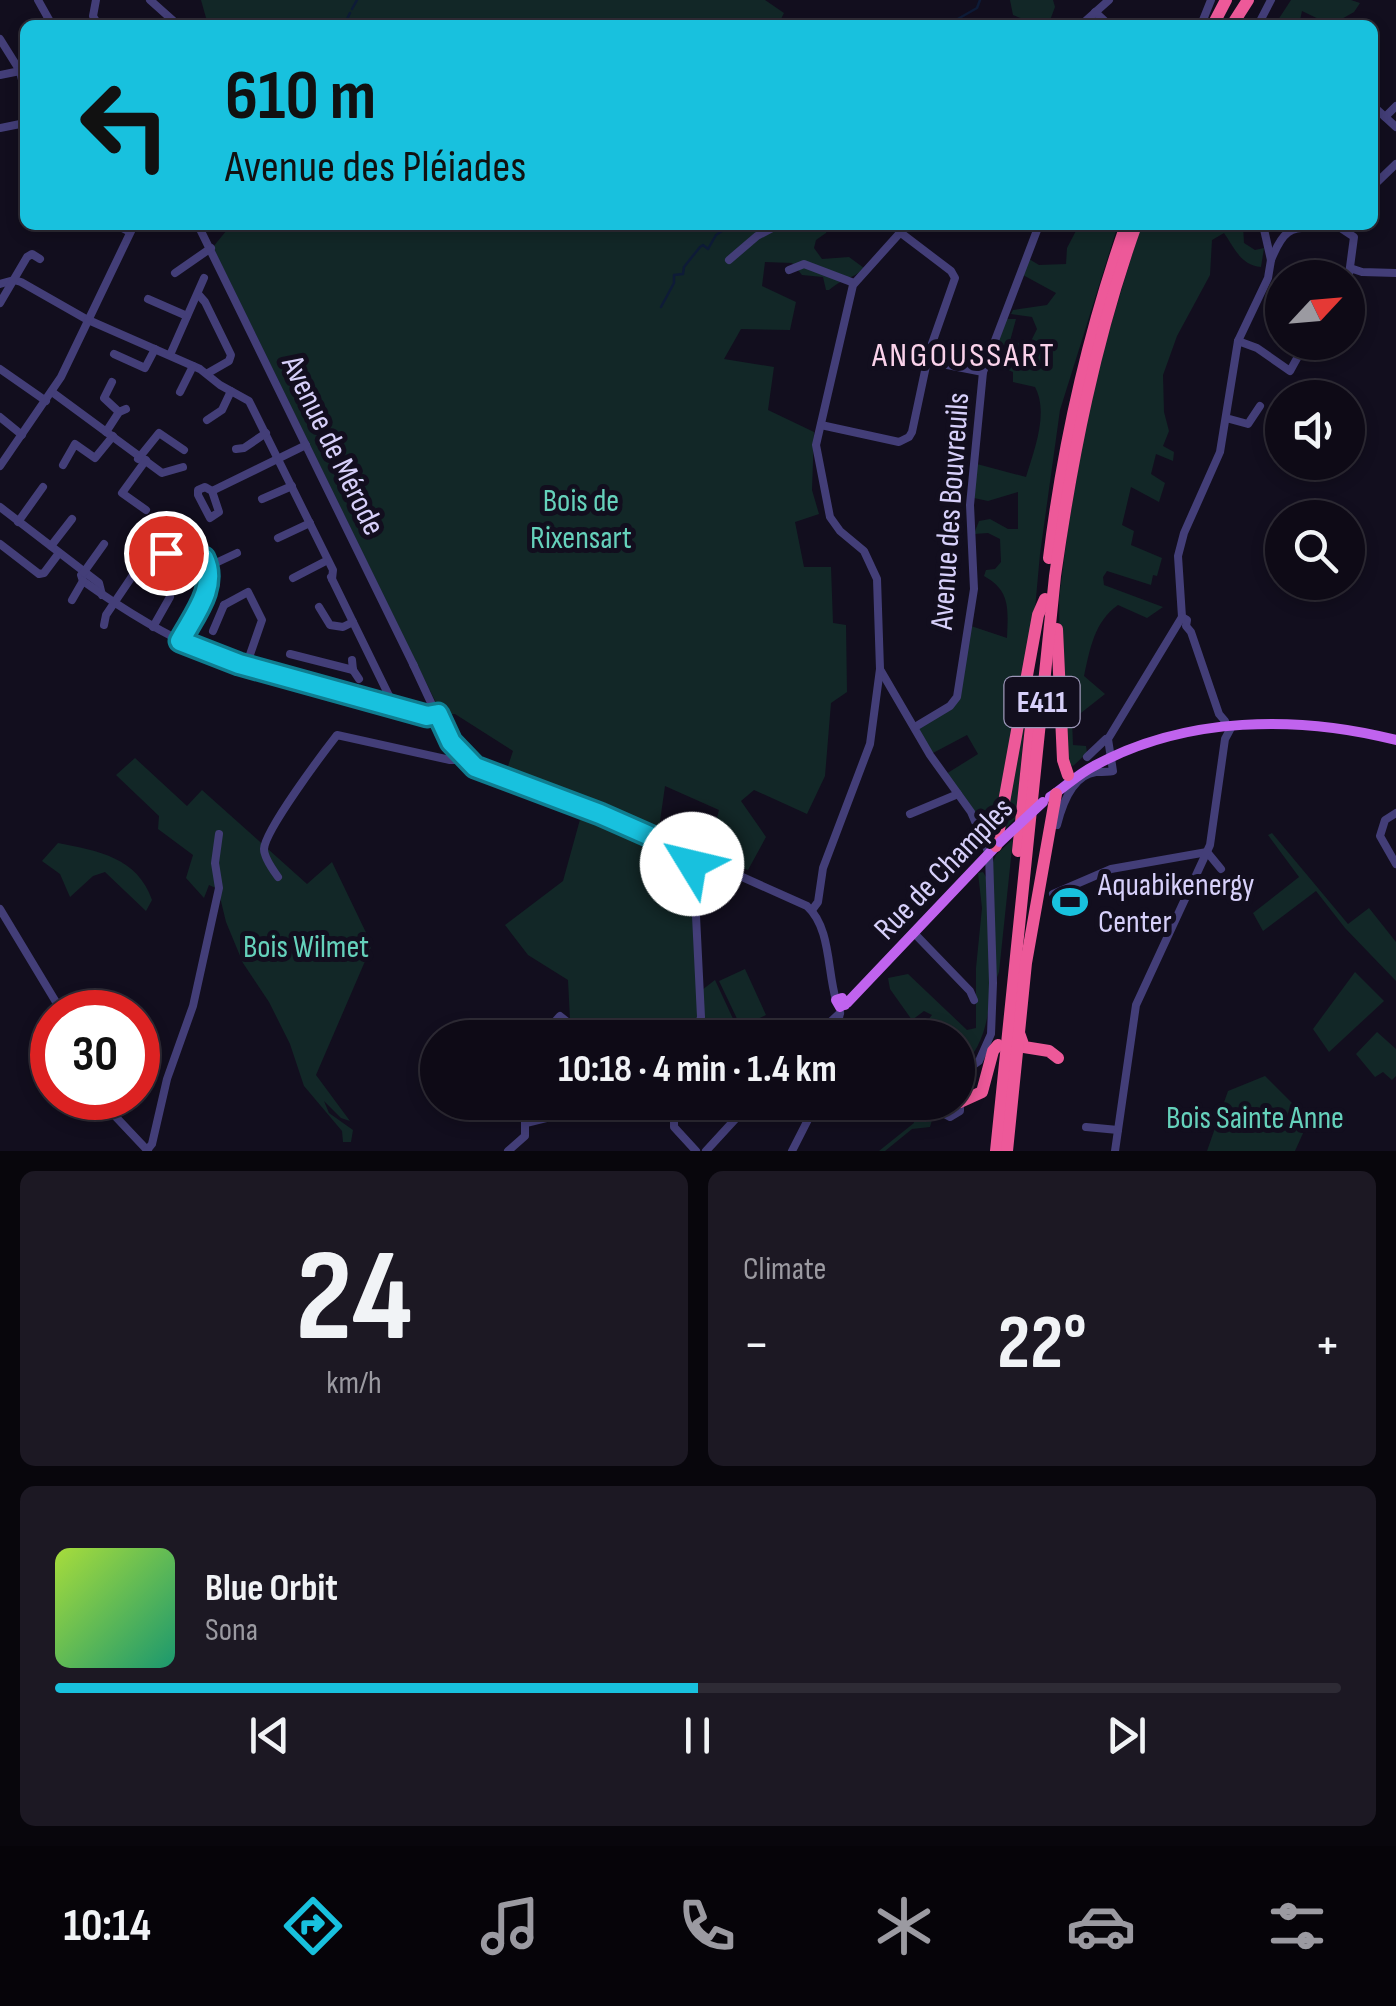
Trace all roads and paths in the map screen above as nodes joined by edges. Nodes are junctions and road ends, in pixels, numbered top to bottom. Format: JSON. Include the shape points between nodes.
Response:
{"nodes":[{"id":1,"x":150,"y":0,"type":"edge"},
{"id":2,"x":1109,"y":0,"type":"edge"},
{"id":3,"x":1248,"y":0,"type":"edge"},
{"id":4,"x":1095,"y":12,"type":"junction"},
{"id":5,"x":172,"y":20,"type":"edge"},
{"id":6,"x":1086,"y":20,"type":"edge"},
{"id":7,"x":1104,"y":20,"type":"edge"},
{"id":8,"x":1226,"y":20,"type":"edge"},
{"id":9,"x":0,"y":39,"type":"edge"},
{"id":10,"x":20,"y":67,"type":"edge"},
{"id":11,"x":1378,"y":104,"type":"edge"},
{"id":12,"x":1396,"y":106,"type":"edge"},
{"id":13,"x":1378,"y":109,"type":"edge"},
{"id":14,"x":1386,"y":115,"type":"junction"},
{"id":15,"x":1396,"y":128,"type":"edge"},
{"id":16,"x":1396,"y":164,"type":"edge"},
{"id":17,"x":1378,"y":184,"type":"edge"},
{"id":18,"x":132,"y":230,"type":"edge"},
{"id":19,"x":201,"y":230,"type":"edge"},
{"id":20,"x":768,"y":230,"type":"edge"},
{"id":21,"x":903,"y":230,"type":"edge"},
{"id":22,"x":1038,"y":230,"type":"edge"},
{"id":23,"x":1124,"y":230,"type":"edge"},
{"id":24,"x":1135,"y":230,"type":"edge"},
{"id":25,"x":1264,"y":230,"type":"edge"},
{"id":26,"x":1290,"y":230,"type":"edge"},
{"id":27,"x":1343,"y":230,"type":"edge"},
{"id":28,"x":900,"y":233,"type":"junction"},
{"id":29,"x":210,"y":248,"type":"junction"},
{"id":30,"x":40,"y":258,"type":"dead end"},
{"id":31,"x":730,"y":260,"type":"dead end"},
{"id":32,"x":1271,"y":260,"type":"joint"},
{"id":33,"x":1351,"y":260,"type":"edge"},
{"id":34,"x":789,"y":270,"type":"dead end"},
{"id":35,"x":1365,"y":272,"type":"edge"},
{"id":36,"x":1396,"y":273,"type":"edge"},
{"id":37,"x":174,"y":274,"type":"dead end"},
{"id":38,"x":204,"y":278,"type":"dead end"},
{"id":39,"x":14,"y":280,"type":"junction"},
{"id":40,"x":854,"y":282,"type":"junction"},
{"id":41,"x":0,"y":284,"type":"edge"},
{"id":42,"x":1265,"y":286,"type":"edge"},
{"id":43,"x":198,"y":294,"type":"junction"},
{"id":44,"x":3,"y":298,"type":"edge"},
{"id":45,"x":148,"y":299,"type":"dead end"},
{"id":46,"x":187,"y":316,"type":"junction"},
{"id":47,"x":90,"y":320,"type":"junction"},
{"id":48,"x":1238,"y":341,"type":"junction"},
{"id":49,"x":155,"y":348,"type":"junction"},
{"id":50,"x":1265,"y":353,"type":"edge"},
{"id":51,"x":170,"y":355,"type":"junction"},
{"id":52,"x":115,"y":358,"type":"dead end"},
{"id":53,"x":1276,"y":360,"type":"edge"},
{"id":54,"x":1297,"y":360,"type":"edge"},
{"id":55,"x":926,"y":361,"type":"junction"},
{"id":56,"x":193,"y":366,"type":"junction"},
{"id":57,"x":0,"y":369,"type":"edge"},
{"id":58,"x":983,"y":372,"type":"junction"},
{"id":59,"x":208,"y":373,"type":"junction"},
{"id":60,"x":112,"y":382,"type":"dead end"},
{"id":61,"x":231,"y":390,"type":"junction"},
{"id":62,"x":180,"y":392,"type":"dead end"},
{"id":63,"x":50,"y":396,"type":"junction"},
{"id":64,"x":1260,"y":406,"type":"dead end"},
{"id":65,"x":0,"y":418,"type":"edge"},
{"id":66,"x":1226,"y":418,"type":"junction"},
{"id":67,"x":207,"y":420,"type":"dead end"},
{"id":68,"x":822,"y":426,"type":"junction"},
{"id":69,"x":266,"y":432,"type":"junction"},
{"id":70,"x":22,"y":434,"type":"junction"},
{"id":71,"x":108,"y":435,"type":"junction"},
{"id":72,"x":307,"y":447,"type":"junction"},
{"id":73,"x":184,"y":450,"type":"dead end"},
{"id":74,"x":236,"y":450,"type":"dead end"},
{"id":75,"x":142,"y":459,"type":"junction"},
{"id":76,"x":279,"y":460,"type":"junction"},
{"id":77,"x":62,"y":464,"type":"dead end"},
{"id":78,"x":0,"y":466,"type":"edge"},
{"id":79,"x":183,"y":467,"type":"dead end"},
{"id":80,"x":292,"y":486,"type":"junction"},
{"id":81,"x":44,"y":488,"type":"dead end"},
{"id":82,"x":212,"y":491,"type":"dead end"},
{"id":83,"x":262,"y":499,"type":"dead end"},
{"id":84,"x":0,"y":508,"type":"edge"},
{"id":85,"x":146,"y":510,"type":"dead end"},
{"id":86,"x":72,"y":519,"type":"dead end"},
{"id":87,"x":18,"y":522,"type":"junction"},
{"id":88,"x":310,"y":523,"type":"junction"},
{"id":89,"x":278,"y":538,"type":"dead end"},
{"id":90,"x":104,"y":544,"type":"dead end"},
{"id":91,"x":1,"y":545,"type":"edge"},
{"id":92,"x":51,"y":546,"type":"junction"},
{"id":93,"x":321,"y":546,"type":"junction"},
{"id":94,"x":60,"y":553,"type":"junction"},
{"id":95,"x":166,"y":553,"type":"dead end"},
{"id":96,"x":238,"y":553,"type":"dead end"},
{"id":97,"x":324,"y":562,"type":"junction"},
{"id":98,"x":204,"y":564,"type":"junction"},
{"id":99,"x":133,"y":575,"type":"dead end"},
{"id":100,"x":84,"y":576,"type":"junction"},
{"id":101,"x":1055,"y":576,"type":"junction"},
{"id":102,"x":293,"y":578,"type":"dead end"},
{"id":103,"x":332,"y":579,"type":"junction"},
{"id":104,"x":203,"y":593,"type":"junction"},
{"id":105,"x":170,"y":596,"type":"dead end"},
{"id":106,"x":1045,"y":599,"type":"junction"},
{"id":107,"x":72,"y":600,"type":"dead end"},
{"id":108,"x":115,"y":604,"type":"junction"},
{"id":109,"x":224,"y":605,"type":"junction"},
{"id":110,"x":319,"y":607,"type":"dead end"},
{"id":111,"x":353,"y":622,"type":"junction"},
{"id":112,"x":1182,"y":623,"type":"junction"},
{"id":113,"x":104,"y":625,"type":"dead end"},
{"id":114,"x":152,"y":626,"type":"junction"},
{"id":115,"x":213,"y":631,"type":"dead end"},
{"id":116,"x":142,"y":636,"type":"dead end"},
{"id":117,"x":178,"y":640,"type":"junction"},
{"id":118,"x":290,"y":654,"type":"dead end"},
{"id":119,"x":326,"y":665,"type":"junction"},
{"id":120,"x":246,"y":666,"type":"junction"},
{"id":121,"x":880,"y":669,"type":"junction"},
{"id":122,"x":359,"y":680,"type":"dead end"},
{"id":123,"x":320,"y":687,"type":"junction"},
{"id":124,"x":388,"y":694,"type":"junction"},
{"id":125,"x":379,"y":704,"type":"junction"},
{"id":126,"x":394,"y":708,"type":"junction"},
{"id":127,"x":437,"y":714,"type":"junction"},
{"id":128,"x":1221,"y":725,"type":"junction"},
{"id":129,"x":914,"y":727,"type":"junction"},
{"id":130,"x":1110,"y":736,"type":"junction"},
{"id":131,"x":1396,"y":738,"type":"edge"},
{"id":132,"x":1111,"y":754,"type":"junction"},
{"id":133,"x":1088,"y":756,"type":"dead end"},
{"id":134,"x":466,"y":760,"type":"junction"},
{"id":135,"x":1070,"y":770,"type":"junction"},
{"id":136,"x":958,"y":794,"type":"junction"},
{"id":137,"x":1050,"y":805,"type":"junction"},
{"id":138,"x":1396,"y":813,"type":"edge"},
{"id":139,"x":910,"y":814,"type":"dead end"},
{"id":140,"x":219,"y":834,"type":"dead end"},
{"id":141,"x":992,"y":851,"type":"junction"},
{"id":142,"x":1208,"y":852,"type":"junction"},
{"id":143,"x":693,"y":855,"type":"junction"},
{"id":144,"x":1396,"y":864,"type":"edge"},
{"id":145,"x":1221,"y":869,"type":"dead end"},
{"id":146,"x":974,"y":870,"type":"junction"},
{"id":147,"x":987,"y":874,"type":"junction"},
{"id":148,"x":278,"y":877,"type":"dead end"},
{"id":149,"x":989,"y":884,"type":"junction"},
{"id":150,"x":1053,"y":894,"type":"dead end"},
{"id":151,"x":0,"y":909,"type":"edge"},
{"id":152,"x":812,"y":910,"type":"junction"},
{"id":153,"x":1019,"y":925,"type":"junction"},
{"id":154,"x":914,"y":933,"type":"junction"},
{"id":155,"x":49,"y":990,"type":"edge"},
{"id":156,"x":974,"y":1000,"type":"dead end"},
{"id":157,"x":841,"y":1003,"type":"junction"},
{"id":158,"x":701,"y":1020,"type":"edge"},
{"id":159,"x":827,"y":1020,"type":"edge"},
{"id":160,"x":838,"y":1020,"type":"edge"},
{"id":161,"x":1019,"y":1027,"type":"junction"},
{"id":162,"x":998,"y":1045,"type":"junction"},
{"id":163,"x":1058,"y":1058,"type":"dead end"},
{"id":164,"x":975,"y":1065,"type":"edge"},
{"id":165,"x":975,"y":1097,"type":"edge"},
{"id":166,"x":120,"y":1120,"type":"edge"},
{"id":167,"x":526,"y":1120,"type":"edge"},
{"id":168,"x":538,"y":1120,"type":"edge"},
{"id":169,"x":674,"y":1120,"type":"edge"},
{"id":170,"x":734,"y":1120,"type":"edge"},
{"id":171,"x":808,"y":1120,"type":"edge"},
{"id":172,"x":526,"y":1123,"type":"junction"},
{"id":173,"x":1086,"y":1127,"type":"dead end"},
{"id":174,"x":1118,"y":1130,"type":"junction"},
{"id":175,"x":524,"y":1138,"type":"junction"},
{"id":176,"x":149,"y":1150,"type":"edge"},
{"id":177,"x":508,"y":1151,"type":"edge"},
{"id":178,"x":521,"y":1151,"type":"edge"},
{"id":179,"x":696,"y":1151,"type":"edge"},
{"id":180,"x":706,"y":1151,"type":"edge"},
{"id":181,"x":792,"y":1151,"type":"edge"},
{"id":182,"x":988,"y":1151,"type":"edge"},
{"id":183,"x":996,"y":1151,"type":"edge"},
{"id":184,"x":1007,"y":1151,"type":"edge"},
{"id":185,"x":1115,"y":1151,"type":"edge"}],
"edges":[{"from":1,"to":5,"type":"street"},
{"from":2,"to":4,"type":"street"},
{"from":3,"to":8,"type":"highway"},
{"from":4,"to":6,"type":"street"},
{"from":4,"to":7,"type":"street"},
{"from":9,"to":10,"type":"street"},
{"from":11,"to":14,"type":"street"},
{"from":12,"to":14,"type":"street"},
{"from":13,"to":14,"type":"street"},
{"from":14,"to":15,"type":"street"},
{"from":16,"to":17,"type":"street"},
{"from":18,"to":47,"type":"street"},
{"from":19,"to":29,"type":"street","name":"Avenue de Mérode"},
{"from":20,"to":31,"type":"street"},
{"from":21,"to":28,"type":"street"},
{"from":22,"to":58,"type":"street","name":"Avenue des Bouvreuils"},
{"from":23,"to":106,"type":"highway","number":"E411","via":[[1076,400]]},
{"from":24,"to":101,"type":"highway","number":"E411","via":[[1088,388]]},
{"from":25,"to":32,"type":"street"},
{"from":26,"to":32,"type":"street"},
{"from":27,"to":33,"type":"street","via":[[1353,235]]},
{"from":28,"to":40,"type":"street"},
{"from":28,"to":55,"type":"street","via":[[955,278]]},
{"from":29,"to":37,"type":"street"},
{"from":29,"to":72,"type":"street","name":"Avenue de Mérode"},
{"from":30,"to":39,"type":"street","via":[[29,256]]},
{"from":34,"to":40,"type":"street","via":[[808,265]]},
{"from":35,"to":36,"type":"street"},
{"from":38,"to":43,"type":"street"},
{"from":39,"to":41,"type":"street"},
{"from":39,"to":44,"type":"street"},
{"from":39,"to":47,"type":"street"},
{"from":40,"to":68,"type":"street"},
{"from":41,"to":44,"type":"street"},
{"from":42,"to":48,"type":"street"},
{"from":43,"to":46,"type":"street"},
{"from":43,"to":59,"type":"street","via":[[231,355]]},
{"from":45,"to":46,"type":"street"},
{"from":46,"to":51,"type":"street"},
{"from":47,"to":49,"type":"street"},
{"from":47,"to":63,"type":"street"},
{"from":48,"to":50,"type":"street"},
{"from":48,"to":66,"type":"street"},
{"from":49,"to":51,"type":"street"},
{"from":49,"to":52,"type":"street","via":[[146,371]]},
{"from":51,"to":56,"type":"street"},
{"from":53,"to":54,"type":"street","via":[[1292,370]]},
{"from":55,"to":58,"type":"street"},
{"from":55,"to":68,"type":"street","via":[[912,432],[904,440]]},
{"from":56,"to":59,"type":"street"},
{"from":56,"to":62,"type":"street"},
{"from":57,"to":63,"type":"street"},
{"from":58,"to":129,"type":"street","name":"Avenue des Bouvreuils","via":[[970,505],[974,589],[958,692],[950,706]]},
{"from":59,"to":61,"type":"street"},
{"from":60,"to":71,"type":"street","via":[[101,399],[123,411]]},
{"from":61,"to":67,"type":"street","via":[[222,410]]},
{"from":61,"to":69,"type":"street","via":[[250,403]]},
{"from":63,"to":70,"type":"street"},
{"from":63,"to":71,"type":"street"},
{"from":64,"to":66,"type":"street","via":[[1251,424]]},
{"from":65,"to":70,"type":"street"},
{"from":66,"to":112,"type":"street","via":[[1217,461],[1178,556]]},
{"from":68,"to":121,"type":"street","via":[[816,453],[830,518],[866,554],[879,586]]},
{"from":69,"to":74,"type":"street"},
{"from":69,"to":76,"type":"street"},
{"from":70,"to":78,"type":"street"},
{"from":71,"to":75,"type":"street"},
{"from":71,"to":77,"type":"street","via":[[94,463],[72,440]]},
{"from":72,"to":76,"type":"street"},
{"from":72,"to":127,"type":"street","name":"Avenue de Mérode"},
{"from":73,"to":75,"type":"street","via":[[158,433]]},
{"from":75,"to":79,"type":"street","via":[[164,475]]},
{"from":75,"to":85,"type":"street","via":[[122,493]]},
{"from":76,"to":80,"type":"street"},
{"from":76,"to":82,"type":"street"},
{"from":80,"to":83,"type":"street"},
{"from":80,"to":88,"type":"street"},
{"from":81,"to":87,"type":"street"},
{"from":84,"to":87,"type":"street"},
{"from":86,"to":92,"type":"street"},
{"from":87,"to":92,"type":"street"},
{"from":88,"to":89,"type":"street"},
{"from":88,"to":93,"type":"street"},
{"from":90,"to":100,"type":"street"},
{"from":91,"to":94,"type":"street","via":[[42,574]]},
{"from":92,"to":94,"type":"street"},
{"from":93,"to":97,"type":"street"},
{"from":93,"to":103,"type":"street"},
{"from":94,"to":100,"type":"street"},
{"from":95,"to":98,"type":"street","via":[[183,565]]},
{"from":96,"to":98,"type":"street"},
{"from":97,"to":102,"type":"street"},
{"from":97,"to":103,"type":"street"},
{"from":98,"to":104,"type":"street","via":[[210,582]]},
{"from":99,"to":108,"type":"street"},
{"from":100,"to":107,"type":"street"},
{"from":100,"to":108,"type":"street"},
{"from":101,"to":135,"type":"highway"},
{"from":101,"to":153,"type":"highway","number":"E411"},
{"from":103,"to":111,"type":"street"},
{"from":104,"to":109,"type":"street"},
{"from":104,"to":117,"type":"street"},
{"from":105,"to":114,"type":"street"},
{"from":106,"to":141,"type":"highway"},
{"from":106,"to":162,"type":"highway","number":"E411"},
{"from":108,"to":113,"type":"street"},
{"from":108,"to":114,"type":"street"},
{"from":109,"to":115,"type":"street"},
{"from":109,"to":120,"type":"street","via":[[248,589],[262,620]]},
{"from":110,"to":111,"type":"street","via":[[330,625]]},
{"from":111,"to":124,"type":"street"},
{"from":112,"to":128,"type":"street","via":[[1191,632]]},
{"from":112,"to":130,"type":"street"},
{"from":114,"to":116,"type":"street"},
{"from":114,"to":117,"type":"street"},
{"from":117,"to":120,"type":"street","via":[[202,656]]},
{"from":118,"to":119,"type":"street"},
{"from":119,"to":122,"type":"street","via":[[352,665]]},
{"from":119,"to":123,"type":"street"},
{"from":120,"to":123,"type":"street"},
{"from":121,"to":129,"type":"street"},
{"from":121,"to":152,"type":"street","via":[[870,744]]},
{"from":123,"to":125,"type":"street"},
{"from":124,"to":125,"type":"street"},
{"from":124,"to":126,"type":"street"},
{"from":125,"to":126,"type":"street"},
{"from":126,"to":127,"type":"street"},
{"from":127,"to":134,"type":"street","name":"Avenue de Mérode"},
{"from":128,"to":131,"type":"main road","via":[[1319,727]]},
{"from":128,"to":132,"type":"main road","via":[[1155,735]]},
{"from":128,"to":142,"type":"street","via":[[1216,823]]},
{"from":129,"to":136,"type":"street"},
{"from":130,"to":132,"type":"street"},
{"from":130,"to":133,"type":"street"},
{"from":132,"to":135,"type":"main road"},
{"from":132,"to":137,"type":"main road"},
{"from":132,"to":137,"type":"street","name":"Rue de Champles","via":[[1113,770],[1090,774]]},
{"from":134,"to":143,"type":"street"},
{"from":134,"to":148,"type":"street","via":[[334,736],[265,846]]},
{"from":135,"to":137,"type":"main road"},
{"from":136,"to":139,"type":"street"},
{"from":136,"to":141,"type":"street"},
{"from":137,"to":141,"type":"main road","name":"Rue de Champles","bridge":true},
{"from":137,"to":161,"type":"highway"},
{"from":138,"to":144,"type":"street","via":[[1385,820],[1380,836]]},
{"from":140,"to":176,"type":"street","via":[[219,888]]},
{"from":141,"to":146,"type":"main road","name":"Rue de Champles"},
{"from":141,"to":147,"type":"street"},
{"from":141,"to":149,"type":"street"},
{"from":142,"to":145,"type":"street"},
{"from":142,"to":150,"type":"street","via":[[1111,869]]},
{"from":142,"to":174,"type":"street","via":[[1136,1004]]},
{"from":143,"to":152,"type":"street"},
{"from":143,"to":158,"type":"street"},
{"from":146,"to":147,"type":"street"},
{"from":146,"to":154,"type":"main road","name":"Rue de Champles"},
{"from":147,"to":149,"type":"street"},
{"from":149,"to":164,"type":"street","via":[[992,1002],[987,1047]]},
{"from":151,"to":155,"type":"street"},
{"from":152,"to":157,"type":"street"},
{"from":153,"to":161,"type":"highway"},
{"from":153,"to":183,"type":"highway","number":"E411"},
{"from":154,"to":156,"type":"street"},
{"from":154,"to":157,"type":"main road","name":"Rue de Champles"},
{"from":157,"to":159,"type":"street"},
{"from":157,"to":160,"type":"street"},
{"from":161,"to":163,"type":"highway","via":[[1024,1047]]},
{"from":161,"to":184,"type":"highway"},
{"from":162,"to":165,"type":"highway"},
{"from":162,"to":182,"type":"highway","number":"E411"},
{"from":166,"to":176,"type":"street"},
{"from":167,"to":172,"type":"street"},
{"from":168,"to":172,"type":"street"},
{"from":169,"to":179,"type":"street"},
{"from":170,"to":180,"type":"street"},
{"from":171,"to":181,"type":"street"},
{"from":172,"to":175,"type":"street"},
{"from":173,"to":174,"type":"street"},
{"from":174,"to":185,"type":"street"},
{"from":175,"to":177,"type":"street"},
{"from":175,"to":178,"type":"street"}]}
